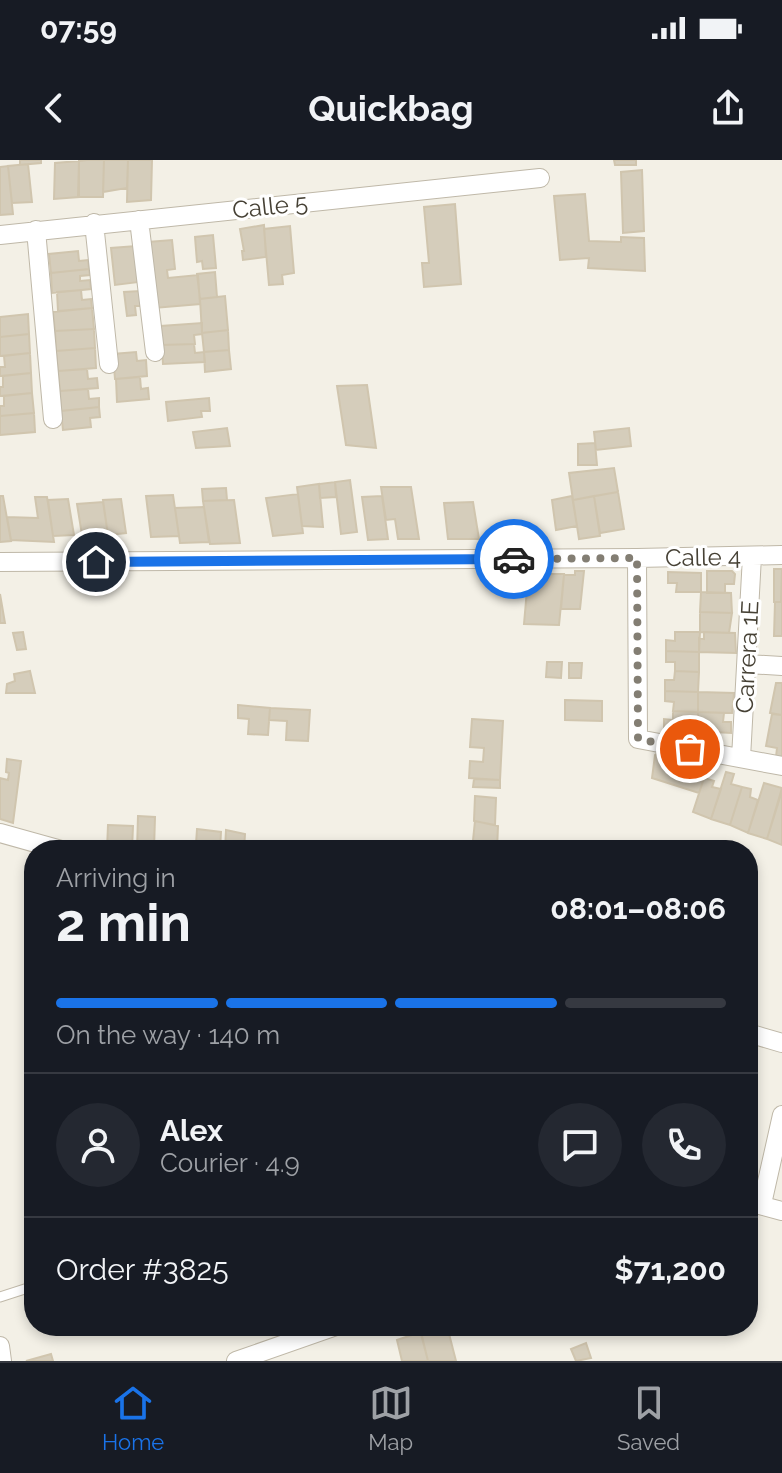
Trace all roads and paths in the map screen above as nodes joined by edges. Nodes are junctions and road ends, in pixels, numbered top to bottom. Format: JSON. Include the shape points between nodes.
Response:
{"nodes":[{"id":1,"x":540,"y":178,"type":"dead end"},
{"id":2,"x":139,"y":220,"type":"junction"},
{"id":3,"x":94,"y":223,"type":"junction"},
{"id":4,"x":36,"y":230,"type":"junction"},
{"id":5,"x":0,"y":235,"type":"edge"},
{"id":6,"x":155,"y":352,"type":"dead end"},
{"id":7,"x":109,"y":364,"type":"dead end"},
{"id":8,"x":53,"y":419,"type":"dead end"},
{"id":9,"x":782,"y":555,"type":"edge"},
{"id":10,"x":752,"y":556,"type":"junction"},
{"id":11,"x":637,"y":558,"type":"junction"},
{"id":12,"x":0,"y":562,"type":"edge"},
{"id":13,"x":747,"y":664,"type":"junction"},
{"id":14,"x":782,"y":666,"type":"edge"},
{"id":15,"x":741,"y":758,"type":"junction"},
{"id":16,"x":782,"y":766,"type":"edge"},
{"id":17,"x":0,"y":833,"type":"edge"},
{"id":18,"x":25,"y":840,"type":"edge"},
{"id":19,"x":758,"y":1036,"type":"edge"},
{"id":20,"x":782,"y":1043,"type":"edge"},
{"id":21,"x":782,"y":1115,"type":"edge"},
{"id":22,"x":758,"y":1193,"type":"edge"},
{"id":23,"x":758,"y":1204,"type":"edge"},
{"id":24,"x":782,"y":1211,"type":"edge"},
{"id":25,"x":24,"y":1289,"type":"edge"},
{"id":26,"x":0,"y":1297,"type":"edge"},
{"id":27,"x":307,"y":1336,"type":"edge"},
{"id":28,"x":0,"y":1346,"type":"edge"},
{"id":29,"x":2,"y":1361,"type":"edge"},
{"id":30,"x":236,"y":1361,"type":"edge"}],
"edges":[{"from":1,"to":2,"type":"street","name":"Calle 5"},
{"from":2,"to":3,"type":"street","name":"Calle 5"},
{"from":2,"to":6,"type":"street"},
{"from":3,"to":4,"type":"street","name":"Calle 5"},
{"from":3,"to":7,"type":"street"},
{"from":4,"to":5,"type":"street","name":"Calle 5"},
{"from":4,"to":8,"type":"street"},
{"from":9,"to":10,"type":"street","name":"Calle 4"},
{"from":10,"to":11,"type":"street","name":"Calle 4"},
{"from":10,"to":13,"type":"street","name":"Carrera 1E"},
{"from":11,"to":12,"type":"street","name":"Calle 4"},
{"from":11,"to":15,"type":"street","via":[[638,739]]},
{"from":13,"to":14,"type":"street"},
{"from":13,"to":15,"type":"street","name":"Carrera 1E"},
{"from":15,"to":16,"type":"street"},
{"from":17,"to":18,"type":"street"},
{"from":19,"to":20,"type":"street"},
{"from":21,"to":22,"type":"street"},
{"from":23,"to":24,"type":"street"},
{"from":25,"to":26,"type":"lane"},
{"from":27,"to":30,"type":"street"},
{"from":28,"to":29,"type":"street"}]}
